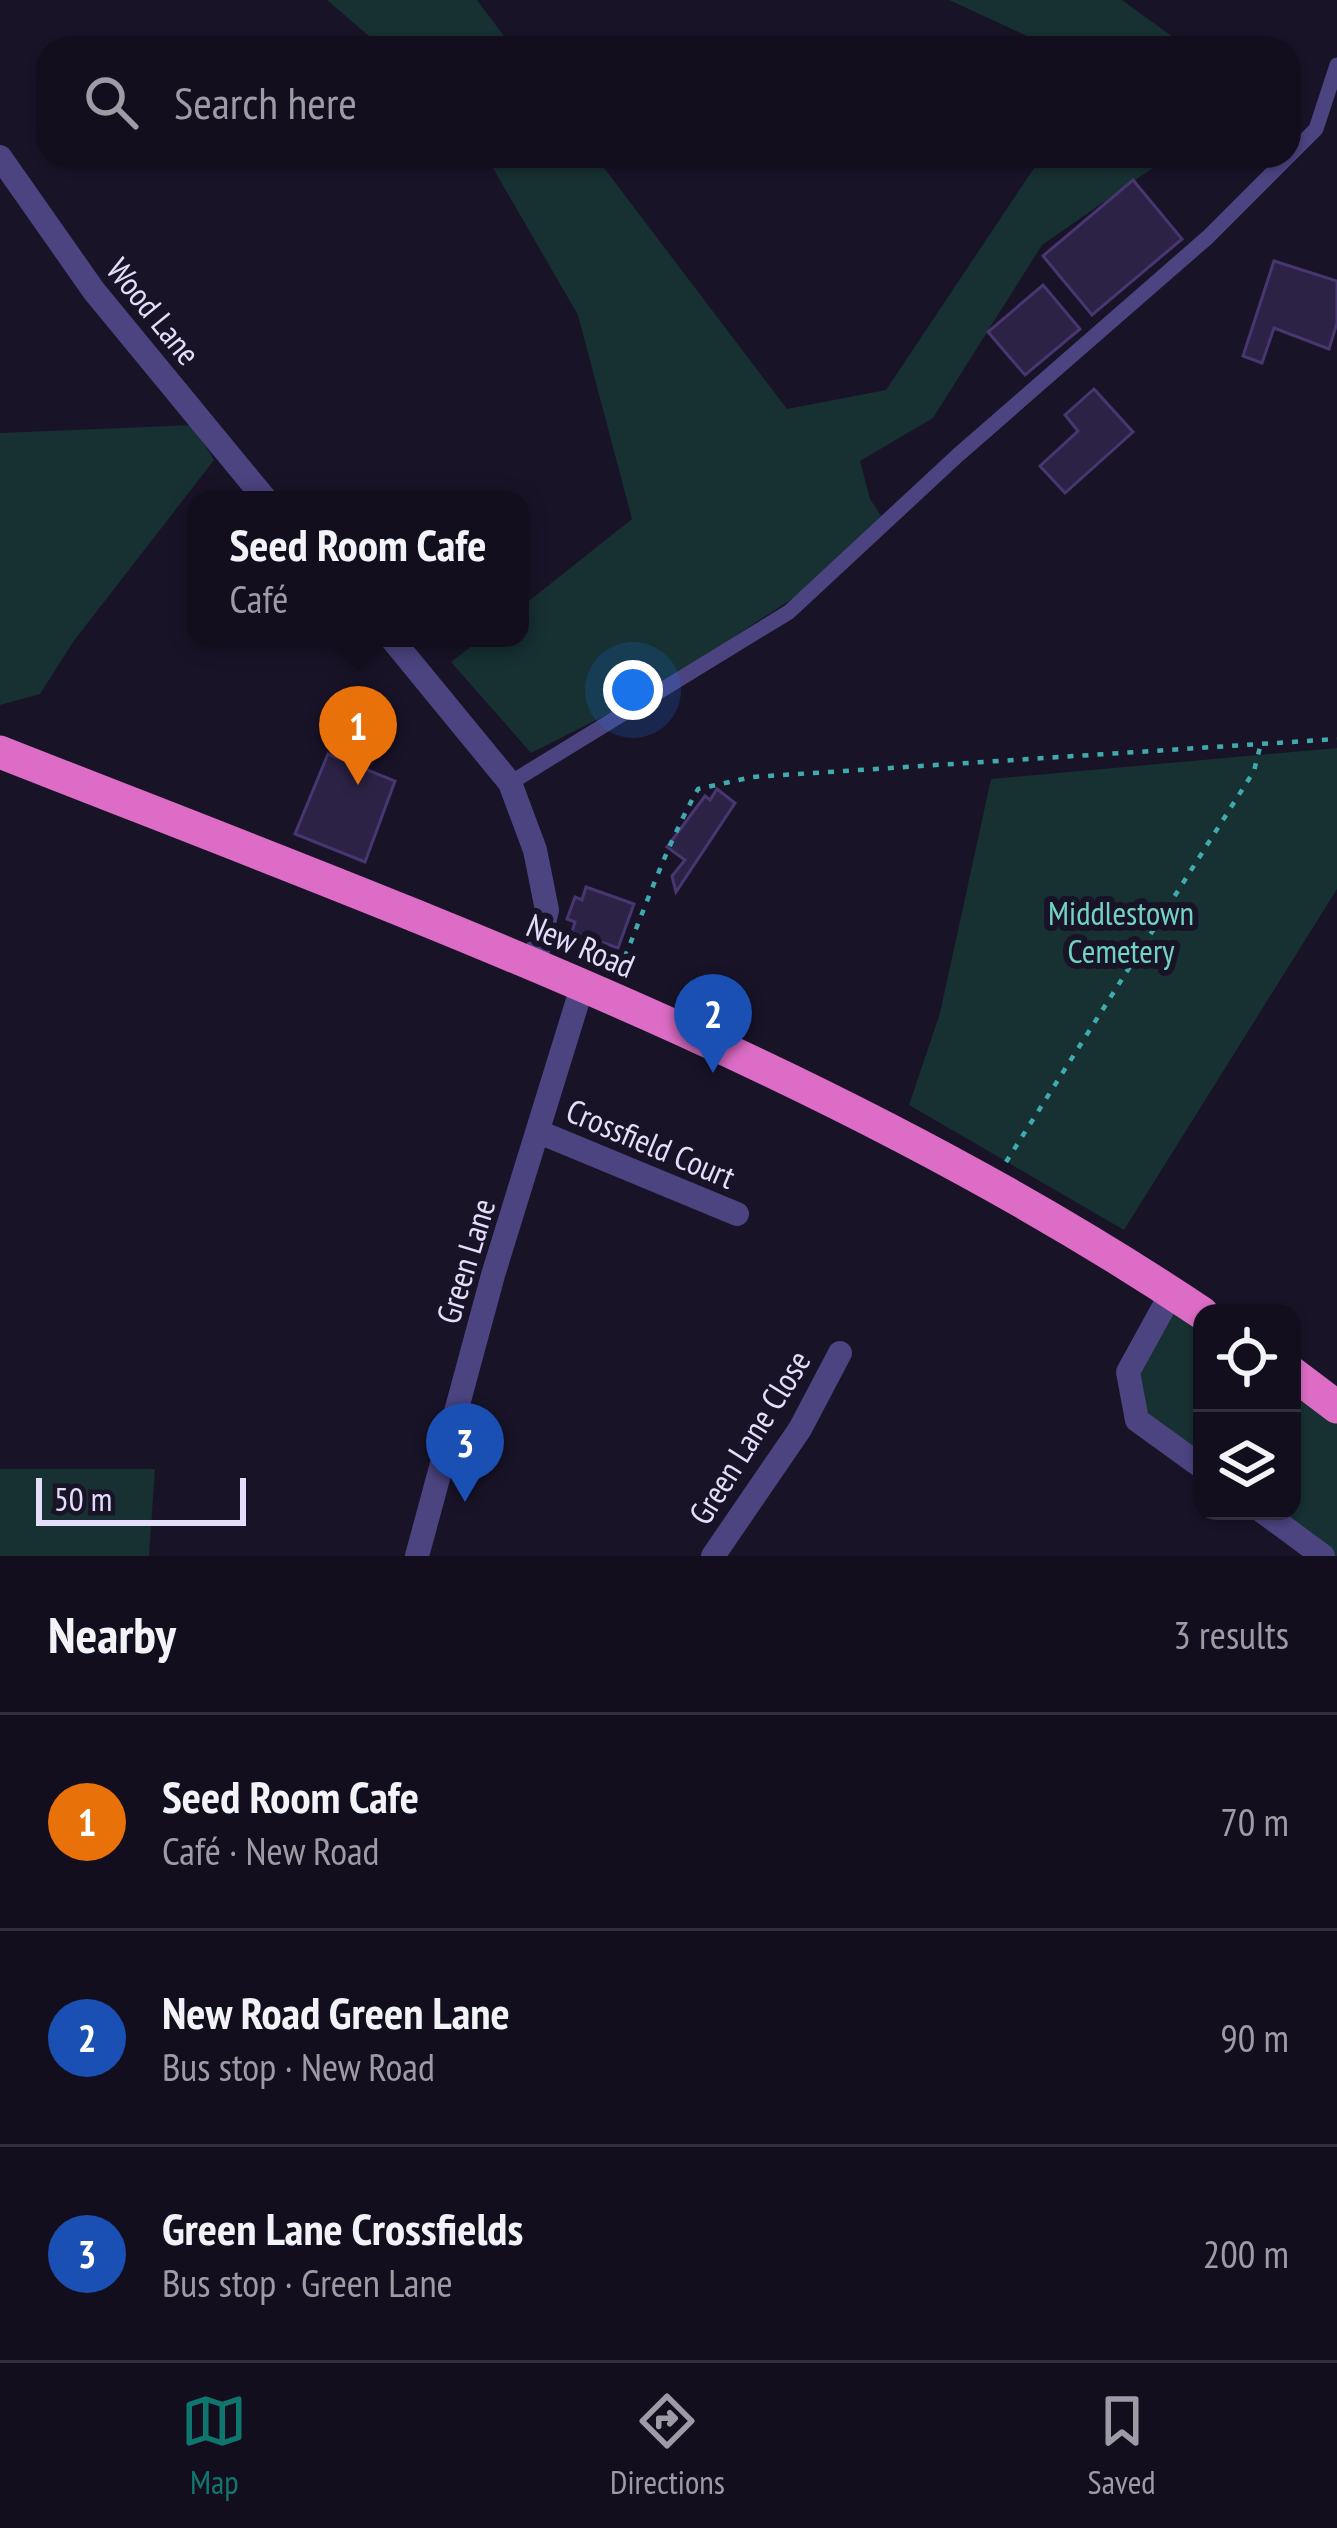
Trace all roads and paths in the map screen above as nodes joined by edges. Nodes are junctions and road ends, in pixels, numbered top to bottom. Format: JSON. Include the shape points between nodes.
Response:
{"nodes":[{"id":1,"x":1337,"y":64,"type":"edge"},
{"id":2,"x":1301,"y":144,"type":"edge"},
{"id":3,"x":0,"y":157,"type":"edge"},
{"id":4,"x":1277,"y":168,"type":"edge"},
{"id":5,"x":259,"y":491,"type":"edge"},
{"id":6,"x":398,"y":647,"type":"edge"},
{"id":7,"x":1337,"y":740,"type":"edge"},
{"id":8,"x":1261,"y":742,"type":"junction"},
{"id":9,"x":0,"y":752,"type":"edge"},
{"id":10,"x":510,"y":783,"type":"junction"},
{"id":11,"x":534,"y":967,"type":"junction"},
{"id":12,"x":595,"y":992,"type":"junction"},
{"id":13,"x":539,"y":1132,"type":"junction"},
{"id":14,"x":994,"y":1181,"type":"junction"},
{"id":15,"x":737,"y":1214,"type":"dead end"},
{"id":16,"x":1172,"y":1292,"type":"junction"},
{"id":17,"x":1193,"y":1307,"type":"edge"},
{"id":18,"x":840,"y":1353,"type":"dead end"},
{"id":19,"x":1301,"y":1380,"type":"edge"},
{"id":20,"x":1337,"y":1407,"type":"edge"},
{"id":21,"x":1193,"y":1460,"type":"edge"},
{"id":22,"x":1274,"y":1520,"type":"edge"},
{"id":23,"x":416,"y":1556,"type":"edge"},
{"id":24,"x":713,"y":1556,"type":"edge"},
{"id":25,"x":1323,"y":1556,"type":"edge"}],
"edges":[{"from":1,"to":2,"type":"lane","via":[[1316,129]]},
{"from":3,"to":5,"type":"street","name":"Wood Lane","via":[[94,291]]},
{"from":4,"to":10,"type":"lane","via":[[789,612]]},
{"from":6,"to":10,"type":"street"},
{"from":7,"to":8,"type":"path"},
{"from":8,"to":12,"type":"path","via":[[752,777],[698,789]]},
{"from":8,"to":14,"type":"path","via":[[1254,771]]},
{"from":9,"to":11,"type":"highway","name":"New Road"},
{"from":10,"to":11,"type":"street","via":[[547,910]]},
{"from":11,"to":12,"type":"highway","name":"New Road"},
{"from":12,"to":13,"type":"street","name":"Green Lane"},
{"from":12,"to":14,"type":"highway","name":"New Road"},
{"from":13,"to":15,"type":"street","name":"Crossfield Court"},
{"from":13,"to":23,"type":"street","name":"Green Lane"},
{"from":14,"to":16,"type":"highway","name":"New Road"},
{"from":16,"to":17,"type":"highway","name":"New Road"},
{"from":16,"to":21,"type":"street","via":[[1128,1372],[1137,1420]]},
{"from":18,"to":24,"type":"street","name":"Green Lane Close","via":[[800,1429]]},
{"from":19,"to":20,"type":"highway"},
{"from":22,"to":25,"type":"street"}]}
